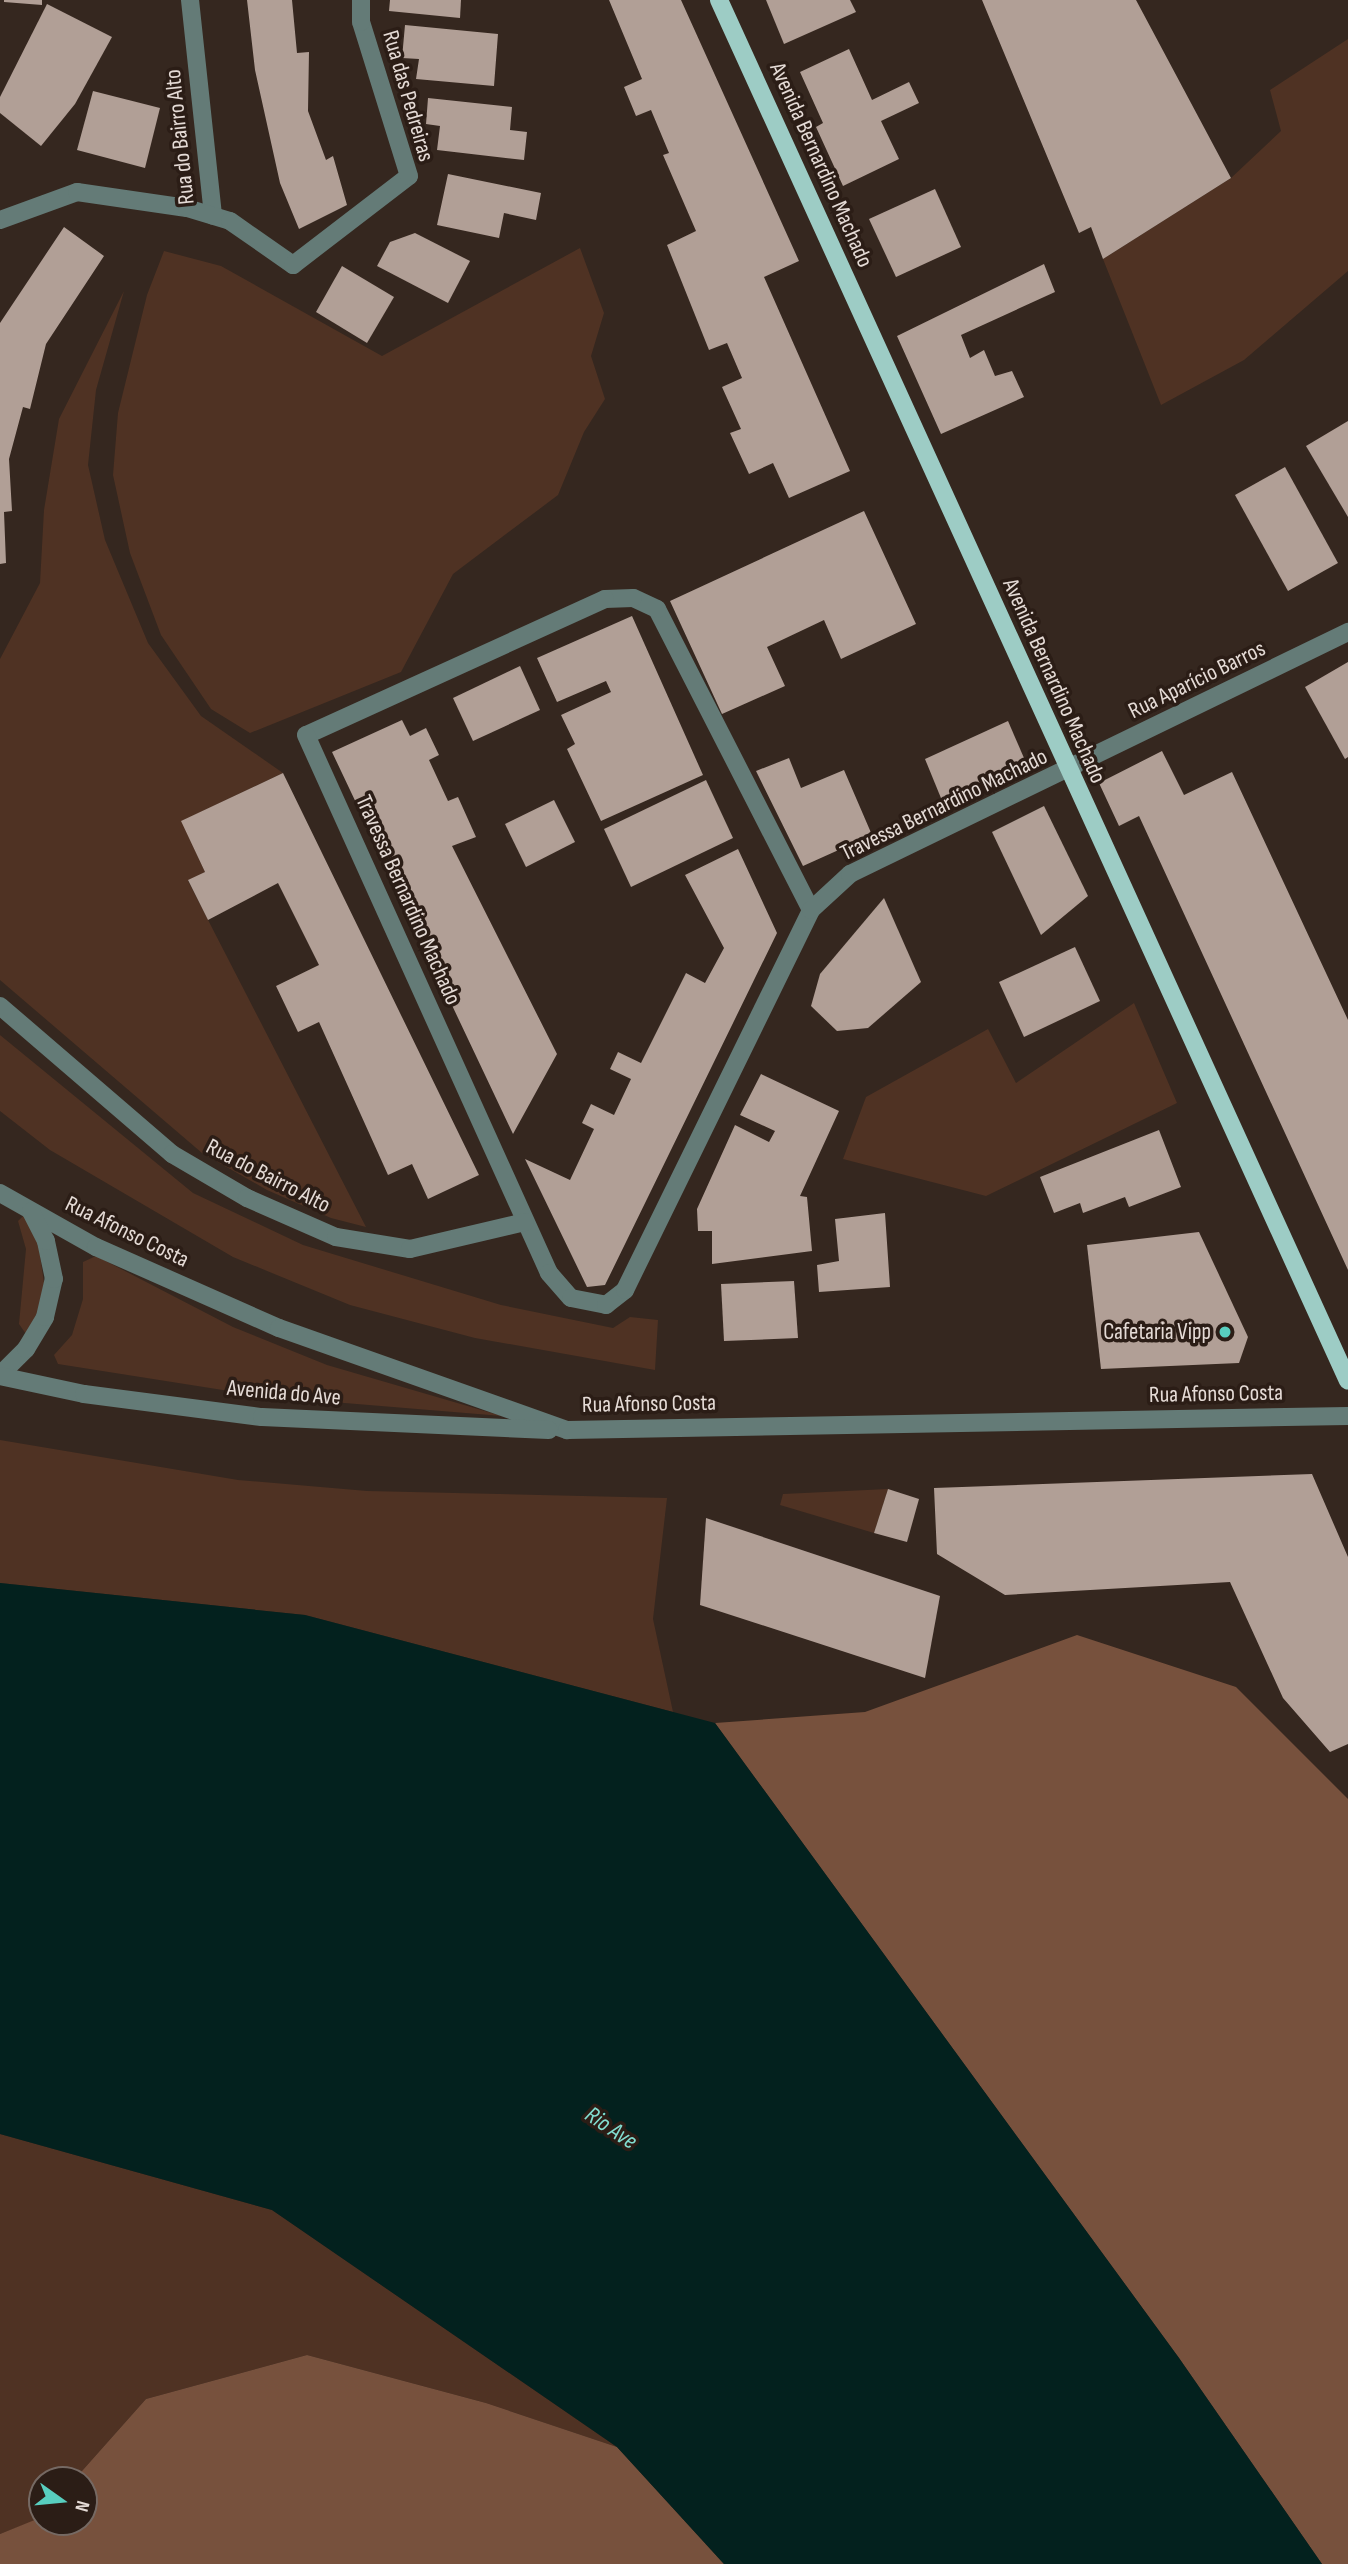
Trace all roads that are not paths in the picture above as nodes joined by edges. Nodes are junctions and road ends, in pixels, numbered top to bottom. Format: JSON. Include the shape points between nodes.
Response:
{"nodes":[{"id":1,"x":190,"y":0,"type":"edge"},
{"id":2,"x":362,"y":0,"type":"edge"},
{"id":3,"x":719,"y":0,"type":"edge"},
{"id":4,"x":213,"y":216,"type":"junction"},
{"id":5,"x":0,"y":220,"type":"edge"},
{"id":6,"x":1348,"y":632,"type":"edge"},
{"id":7,"x":1067,"y":772,"type":"junction"},
{"id":8,"x":811,"y":910,"type":"junction"},
{"id":9,"x":0,"y":1006,"type":"edge"},
{"id":10,"x":0,"y":1193,"type":"edge"},
{"id":11,"x":32,"y":1212,"type":"junction"},
{"id":12,"x":525,"y":1222,"type":"junction"},
{"id":13,"x":0,"y":1375,"type":"edge"},
{"id":14,"x":1348,"y":1381,"type":"edge"},
{"id":15,"x":1348,"y":1416,"type":"edge"},
{"id":16,"x":567,"y":1430,"type":"junction"}],
"edges":[{"from":1,"to":4,"type":"street","name":"Rua do Bairro Alto"},
{"from":2,"to":4,"type":"street","name":"Rua das Pedreiras","via":[[361,22],[409,176],[293,265],[230,221]]},
{"from":3,"to":7,"type":"main road","name":"Avenida Bernardino Machado"},
{"from":4,"to":5,"type":"street","name":"Rua do Bairro Alto","via":[[77,192],[4,214]]},
{"from":6,"to":7,"type":"street","name":"Rua Aparício Barros"},
{"from":7,"to":8,"type":"street","name":"Travessa Bernardino Machado","via":[[850,874]]},
{"from":7,"to":14,"type":"main road","name":"Avenida Bernardino Machado"},
{"from":8,"to":12,"type":"street","name":"Travessa Bernardino Machado","via":[[625,1290],[606,1305],[571,1298],[549,1273]]},
{"from":8,"to":12,"type":"street","name":"Travessa Bernardino Machado","via":[[657,609],[633,597],[605,599],[306,735]]},
{"from":9,"to":12,"type":"street","name":"Rua do Bairro Alto","via":[[172,1154],[247,1198],[336,1237],[410,1249]]},
{"from":10,"to":11,"type":"street","name":"Rua Afonso Costa"},
{"from":11,"to":13,"type":"street","via":[[46,1241],[54,1279],[45,1317],[26,1349]]},
{"from":11,"to":16,"type":"street","name":"Rua Afonso Costa","via":[[96,1248],[279,1328]]},
{"from":13,"to":16,"type":"street","name":"Avenida do Ave","via":[[84,1394],[262,1417]]},
{"from":15,"to":16,"type":"street","name":"Rua Afonso Costa"}]}
